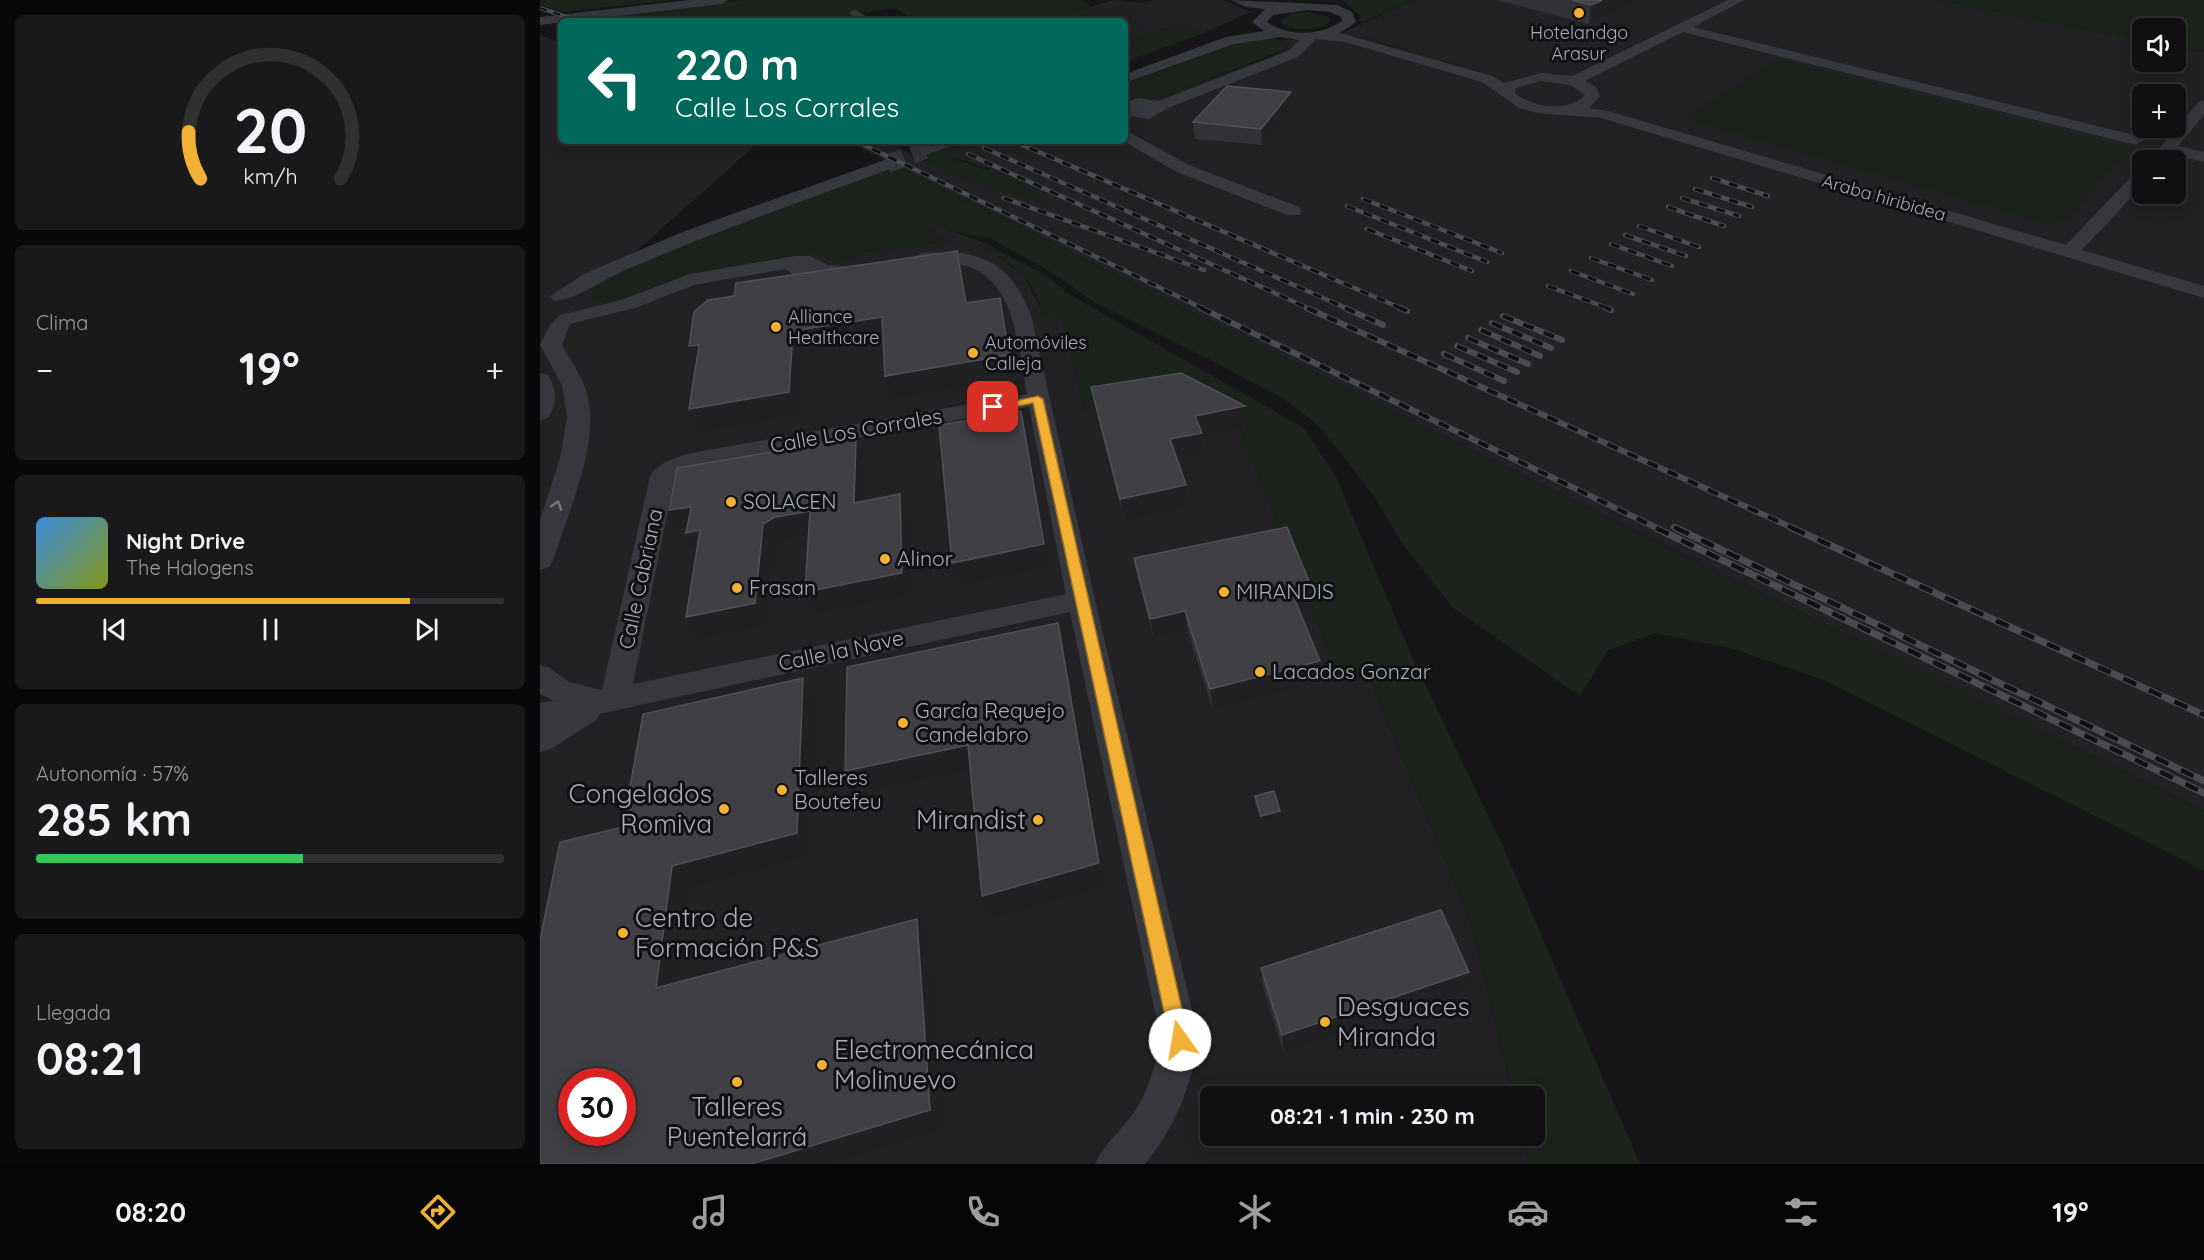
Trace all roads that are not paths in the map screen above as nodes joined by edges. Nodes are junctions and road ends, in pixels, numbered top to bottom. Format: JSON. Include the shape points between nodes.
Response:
{"nodes":[{"id":1,"x":691,"y":0,"type":"edge"},
{"id":2,"x":722,"y":0,"type":"edge"},
{"id":3,"x":1312,"y":0,"type":"edge"},
{"id":4,"x":1334,"y":0,"type":"edge"},
{"id":5,"x":1738,"y":0,"type":"edge"},
{"id":6,"x":1244,"y":2,"type":"edge"},
{"id":7,"x":1292,"y":6,"type":"junction"},
{"id":8,"x":1342,"y":12,"type":"junction"},
{"id":9,"x":855,"y":13,"type":"dead end"},
{"id":10,"x":862,"y":18,"type":"edge"},
{"id":11,"x":540,"y":19,"type":"edge"},
{"id":12,"x":1261,"y":19,"type":"junction"},
{"id":13,"x":1345,"y":26,"type":"junction"},
{"id":14,"x":1681,"y":28,"type":"junction"},
{"id":15,"x":1283,"y":33,"type":"junction"},
{"id":16,"x":1313,"y":37,"type":"junction"},
{"id":17,"x":1231,"y":40,"type":"junction"},
{"id":18,"x":1128,"y":66,"type":"edge"},
{"id":19,"x":1128,"y":78,"type":"edge"},
{"id":20,"x":1530,"y":78,"type":"junction"},
{"id":21,"x":1574,"y":81,"type":"junction"},
{"id":22,"x":1506,"y":90,"type":"junction"},
{"id":23,"x":1593,"y":96,"type":"junction"},
{"id":24,"x":2204,"y":105,"type":"edge"},
{"id":25,"x":1563,"y":109,"type":"junction"},
{"id":26,"x":1133,"y":117,"type":"edge"},
{"id":27,"x":1128,"y":137,"type":"edge"},
{"id":28,"x":2136,"y":140,"type":"dead end"},
{"id":29,"x":942,"y":144,"type":"edge"},
{"id":30,"x":2168,"y":148,"type":"joint"},
{"id":31,"x":925,"y":150,"type":"tunnel mouth"},
{"id":32,"x":2204,"y":157,"type":"edge"},
{"id":33,"x":887,"y":164,"type":"tunnel mouth"},
{"id":34,"x":2132,"y":187,"type":"edge"},
{"id":35,"x":1293,"y":211,"type":"dead end"},
{"id":36,"x":2075,"y":247,"type":"junction"},
{"id":37,"x":894,"y":262,"type":"edge"},
{"id":38,"x":859,"y":267,"type":"edge"},
{"id":39,"x":2204,"y":279,"type":"edge"},
{"id":40,"x":2204,"y":292,"type":"edge"},
{"id":41,"x":550,"y":295,"type":"edge"},
{"id":42,"x":556,"y":327,"type":"edge"},
{"id":43,"x":540,"y":380,"type":"edge"},
{"id":44,"x":1038,"y":399,"type":"junction"},
{"id":45,"x":540,"y":413,"type":"edge"},
{"id":46,"x":676,"y":466,"type":"joint"},
{"id":47,"x":540,"y":561,"type":"edge"},
{"id":48,"x":1080,"y":600,"type":"junction"},
{"id":49,"x":540,"y":676,"type":"edge"},
{"id":50,"x":608,"y":701,"type":"junction"},
{"id":51,"x":540,"y":715,"type":"edge"},
{"id":52,"x":540,"y":740,"type":"edge"},
{"id":53,"x":1116,"y":1164,"type":"edge"}],
"edges":[{"from":1,"to":11,"type":"street"},
{"from":2,"to":11,"type":"street"},
{"from":3,"to":7,"type":"street"},
{"from":4,"to":8,"type":"street"},
{"from":5,"to":14,"type":"street"},
{"from":6,"to":7,"type":"street"},
{"from":6,"to":12,"type":"street","name":"Araba hiribidea"},
{"from":7,"to":8,"type":"street","via":[[1321,6]]},
{"from":7,"to":12,"type":"street"},
{"from":8,"to":13,"type":"street","via":[[1350,19]]},
{"from":9,"to":10,"type":"street"},
{"from":12,"to":15,"type":"street","name":"Araba hiribidea","via":[[1270,30]]},
{"from":12,"to":17,"type":"street"},
{"from":12,"to":18,"type":"street"},
{"from":13,"to":16,"type":"street"},
{"from":13,"to":20,"type":"street","via":[[1500,73]]},
{"from":14,"to":21,"type":"street"},
{"from":14,"to":28,"type":"street"},
{"from":15,"to":16,"type":"street","name":"Araba hiribidea"},
{"from":15,"to":17,"type":"street"},
{"from":16,"to":22,"type":"street","name":"Araba hiribidea","via":[[1347,38],[1496,82]]},
{"from":16,"to":26,"type":"street","via":[[1293,54],[1161,103],[1130,106]]},
{"from":17,"to":19,"type":"street"},
{"from":20,"to":21,"type":"street"},
{"from":20,"to":22,"type":"street"},
{"from":21,"to":23,"type":"street","name":"Araba hiribidea","via":[[1585,85]]},
{"from":22,"to":25,"type":"street","name":"Araba hiribidea","via":[[1510,99],[1527,106]]},
{"from":23,"to":25,"type":"street","via":[[1585,105]]},
{"from":23,"to":36,"type":"street","name":"Araba hiribidea","via":[[1616,107]]},
{"from":24,"to":30,"type":"street"},
{"from":25,"to":36,"type":"street","name":"Araba hiribidea","via":[[1603,114]]},
{"from":27,"to":35,"type":"street","via":[[1174,163]]},
{"from":29,"to":31,"type":"street"},
{"from":30,"to":32,"type":"street"},
{"from":33,"to":41,"type":"street","via":[[682,239]]},
{"from":34,"to":36,"type":"street"},
{"from":36,"to":39,"type":"street","name":"Araba hiribidea"},
{"from":36,"to":40,"type":"street","name":"Araba hiribidea"},
{"from":37,"to":44,"type":"street","via":[[958,256],[980,262],[995,272],[1015,297]]},
{"from":38,"to":42,"type":"street","via":[[824,272],[810,262],[795,262],[690,280]]},
{"from":41,"to":42,"type":"street","via":[[571,305]]},
{"from":47,"to":42,"type":"street","one_way":true,"via":[[570,466],[578,426],[577,397],[551,345]]},
{"from":43,"to":45,"type":"street","via":[[545,394]]},
{"from":44,"to":46,"type":"street","name":"Calle Los Corrales","via":[[702,458]]},
{"from":44,"to":48,"type":"street"},
{"from":46,"to":50,"type":"street","name":"Calle Cabriana","via":[[663,476]]},
{"from":48,"to":50,"type":"street","name":"Calle la Nave"},
{"from":48,"to":53,"type":"street","via":[[1180,1040],[1162,1108],[1137,1144]]},
{"from":49,"to":50,"type":"street","via":[[569,695]]},
{"from":50,"to":51,"type":"street","name":"Calle la Nave"},
{"from":50,"to":52,"type":"street","name":"Calle la Nave"}]}
